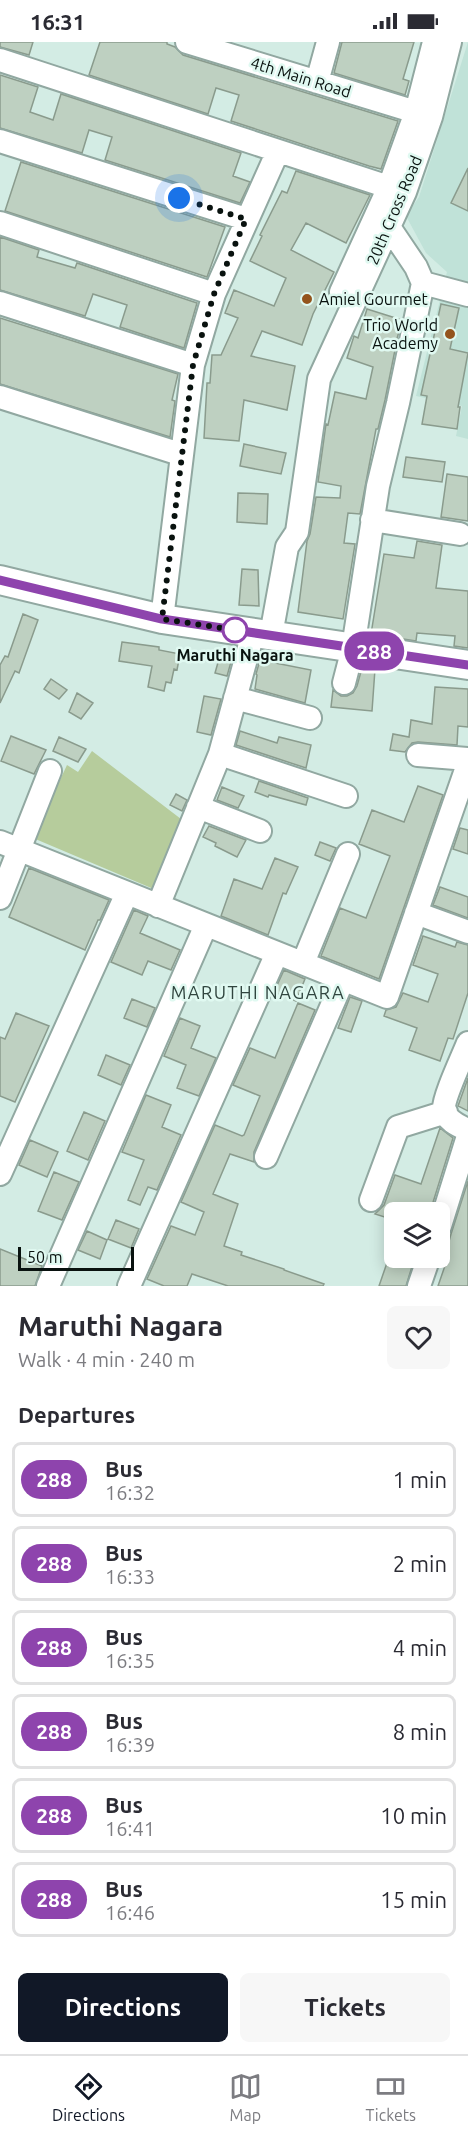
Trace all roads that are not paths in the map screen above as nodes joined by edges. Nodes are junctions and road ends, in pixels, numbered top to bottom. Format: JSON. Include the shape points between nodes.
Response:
{"nodes":[{"id":1,"x":328,"y":42,"type":"edge"},
{"id":2,"x":434,"y":42,"type":"edge"},
{"id":3,"x":450,"y":42,"type":"edge"},
{"id":4,"x":201,"y":44,"type":"edge"},
{"id":5,"x":0,"y":60,"type":"edge"},
{"id":6,"x":317,"y":82,"type":"junction"},
{"id":7,"x":424,"y":115,"type":"junction"},
{"id":8,"x":0,"y":141,"type":"edge"},
{"id":9,"x":278,"y":151,"type":"junction"},
{"id":10,"x":397,"y":189,"type":"junction"},
{"id":11,"x":246,"y":219,"type":"junction"},
{"id":12,"x":0,"y":223,"type":"edge"},
{"id":13,"x":389,"y":227,"type":"junction"},
{"id":14,"x":423,"y":283,"type":"junction"},
{"id":15,"x":214,"y":294,"type":"junction"},
{"id":16,"x":468,"y":295,"type":"edge"},
{"id":17,"x":0,"y":303,"type":"edge"},
{"id":18,"x":193,"y":365,"type":"junction"},
{"id":19,"x":0,"y":397,"type":"edge"},
{"id":20,"x":180,"y":454,"type":"junction"},
{"id":21,"x":372,"y":520,"type":"junction"},
{"id":22,"x":460,"y":534,"type":"dead end"},
{"id":23,"x":287,"y":547,"type":"junction"},
{"id":24,"x":0,"y":580,"type":"edge"},
{"id":25,"x":162,"y":619,"type":"junction"},
{"id":26,"x":262,"y":634,"type":"junction"},
{"id":27,"x":353,"y":648,"type":"junction"},
{"id":28,"x":468,"y":665,"type":"edge"},
{"id":29,"x":344,"y":683,"type":"dead end"},
{"id":30,"x":235,"y":698,"type":"junction"},
{"id":31,"x":310,"y":718,"type":"dead end"},
{"id":32,"x":220,"y":754,"type":"junction"},
{"id":33,"x":418,"y":755,"type":"dead end"},
{"id":34,"x":468,"y":759,"type":"edge"},
{"id":35,"x":468,"y":765,"type":"edge"},
{"id":36,"x":50,"y":771,"type":"dead end"},
{"id":37,"x":346,"y":796,"type":"dead end"},
{"id":38,"x":198,"y":807,"type":"junction"},
{"id":39,"x":260,"y":831,"type":"dead end"},
{"id":40,"x":10,"y":846,"type":"edge"},
{"id":41,"x":348,"y":854,"type":"dead end"},
{"id":42,"x":127,"y":893,"type":"junction"},
{"id":43,"x":0,"y":898,"type":"edge"},
{"id":44,"x":158,"y":906,"type":"junction"},
{"id":45,"x":416,"y":913,"type":"junction"},
{"id":46,"x":206,"y":925,"type":"junction"},
{"id":47,"x":468,"y":932,"type":"edge"},
{"id":48,"x":278,"y":954,"type":"junction"},
{"id":49,"x":303,"y":963,"type":"junction"},
{"id":50,"x":343,"y":980,"type":"junction"},
{"id":51,"x":468,"y":1043,"type":"edge"},
{"id":52,"x":446,"y":1112,"type":"junction"},
{"id":53,"x":468,"y":1130,"type":"edge"},
{"id":54,"x":468,"y":1136,"type":"edge"},
{"id":55,"x":266,"y":1156,"type":"dead end"},
{"id":56,"x":0,"y":1174,"type":"edge"},
{"id":57,"x":371,"y":1200,"type":"dead end"},
{"id":58,"x":447,"y":1202,"type":"edge"},
{"id":59,"x":425,"y":1268,"type":"edge"},
{"id":60,"x":53,"y":1284,"type":"edge"},
{"id":61,"x":129,"y":1286,"type":"edge"},
{"id":62,"x":419,"y":1286,"type":"edge"}],
"edges":[{"from":1,"to":6,"type":"street"},
{"from":2,"to":7,"type":"street","name":"20th Cross Road"},
{"from":3,"to":7,"type":"street","name":"20th Cross Road"},
{"from":4,"to":6,"type":"street","name":"4th Main Road"},
{"from":5,"to":9,"type":"street"},
{"from":6,"to":7,"type":"street","name":"4th Main Road"},
{"from":7,"to":10,"type":"street","name":"20th Cross Road"},
{"from":8,"to":11,"type":"street"},
{"from":9,"to":10,"type":"street"},
{"from":9,"to":11,"type":"street"},
{"from":10,"to":13,"type":"street","name":"20th Cross Road"},
{"from":10,"to":23,"type":"street","name":"20th Cross Road","via":[[303,377],[281,531]]},
{"from":11,"to":15,"type":"street"},
{"from":12,"to":15,"type":"street"},
{"from":13,"to":14,"type":"street"},
{"from":13,"to":23,"type":"street","name":"20th Cross Road","via":[[319,379],[297,532]]},
{"from":14,"to":16,"type":"street"},
{"from":14,"to":21,"type":"street"},
{"from":15,"to":18,"type":"street"},
{"from":17,"to":18,"type":"street"},
{"from":18,"to":20,"type":"street"},
{"from":19,"to":20,"type":"street"},
{"from":20,"to":25,"type":"street"},
{"from":21,"to":22,"type":"street"},
{"from":21,"to":27,"type":"street"},
{"from":23,"to":26,"type":"street","name":"20th Cross Road"},
{"from":24,"to":25,"type":"main road"},
{"from":25,"to":26,"type":"main road"},
{"from":26,"to":27,"type":"main road"},
{"from":26,"to":30,"type":"street","name":"20th Cross Road"},
{"from":27,"to":28,"type":"main road"},
{"from":27,"to":29,"type":"street"},
{"from":30,"to":31,"type":"street"},
{"from":30,"to":32,"type":"street","name":"20th Cross Road"},
{"from":32,"to":37,"type":"street"},
{"from":32,"to":38,"type":"street","name":"20th Cross Road"},
{"from":33,"to":34,"type":"street"},
{"from":35,"to":45,"type":"street"},
{"from":36,"to":40,"type":"street"},
{"from":38,"to":39,"type":"street"},
{"from":38,"to":44,"type":"street","name":"20th Cross Road"},
{"from":40,"to":42,"type":"street"},
{"from":40,"to":43,"type":"street"},
{"from":41,"to":49,"type":"street"},
{"from":42,"to":44,"type":"street"},
{"from":42,"to":56,"type":"street"},
{"from":44,"to":46,"type":"street"},
{"from":45,"to":47,"type":"street"},
{"from":45,"to":50,"type":"street","via":[[387,997]]},
{"from":46,"to":48,"type":"street"},
{"from":46,"to":60,"type":"street"},
{"from":48,"to":49,"type":"street"},
{"from":48,"to":61,"type":"street"},
{"from":49,"to":50,"type":"street"},
{"from":50,"to":55,"type":"street"},
{"from":51,"to":52,"type":"street","via":[[446,1098]]},
{"from":52,"to":53,"type":"street","via":[[449,1119]]},
{"from":52,"to":57,"type":"street","via":[[398,1127]]},
{"from":54,"to":58,"type":"street"},
{"from":59,"to":62,"type":"street"}]}
